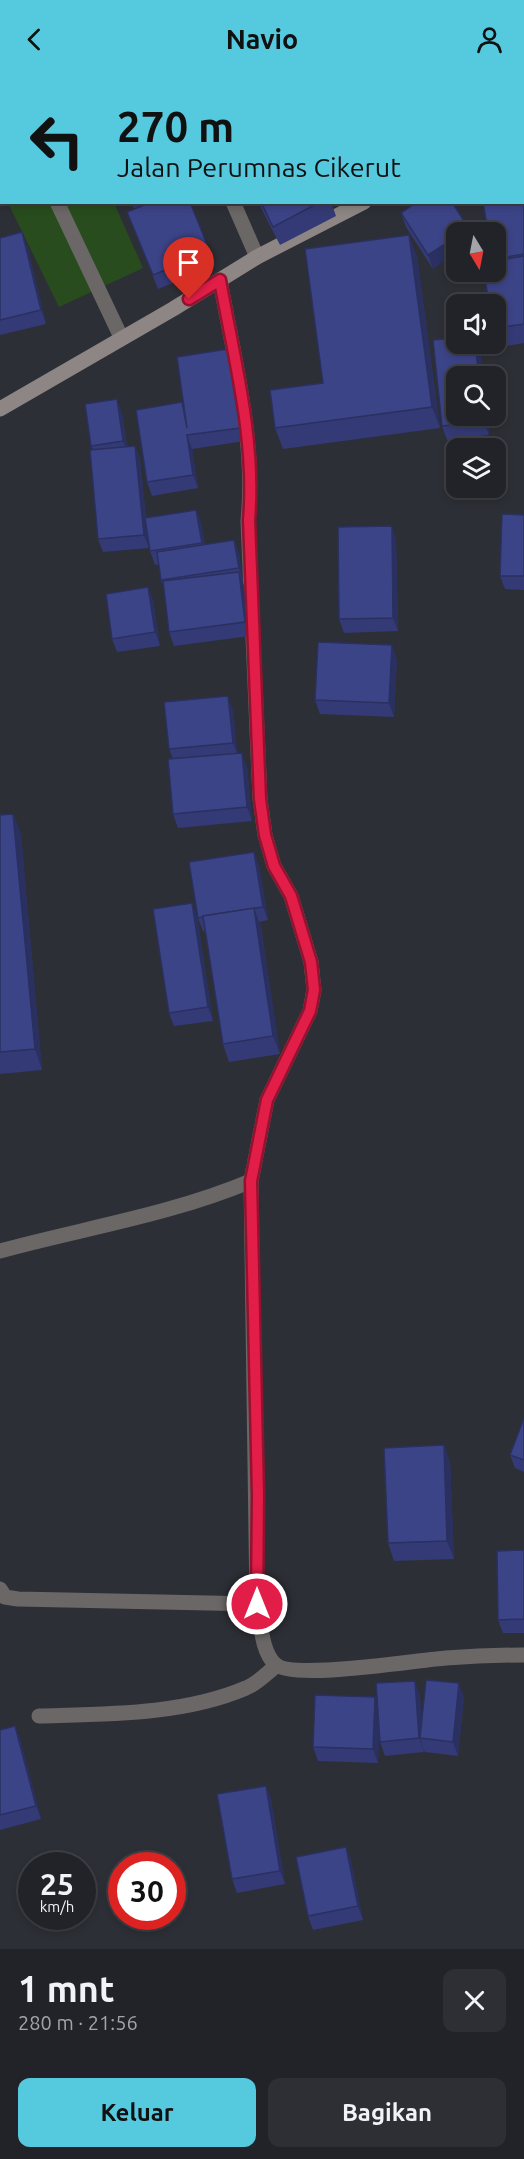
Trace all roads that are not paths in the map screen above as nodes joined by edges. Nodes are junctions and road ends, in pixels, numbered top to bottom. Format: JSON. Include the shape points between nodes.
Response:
{"nodes":[{"id":1,"x":58,"y":204,"type":"edge"},
{"id":2,"x":234,"y":204,"type":"edge"},
{"id":3,"x":360,"y":204,"type":"edge"},
{"id":4,"x":257,"y":257,"type":"junction"},
{"id":5,"x":220,"y":280,"type":"junction"},
{"id":6,"x":122,"y":337,"type":"junction"},
{"id":7,"x":0,"y":409,"type":"edge"},
{"id":8,"x":251,"y":1181,"type":"junction"},
{"id":9,"x":0,"y":1251,"type":"edge"},
{"id":10,"x":0,"y":1589,"type":"edge"},
{"id":11,"x":257,"y":1604,"type":"junction"},
{"id":12,"x":524,"y":1655,"type":"edge"},
{"id":13,"x":276,"y":1666,"type":"junction"},
{"id":14,"x":39,"y":1716,"type":"dead end"}],
"edges":[{"from":1,"to":6,"type":"street"},
{"from":2,"to":4,"type":"street"},
{"from":3,"to":4,"type":"street"},
{"from":4,"to":5,"type":"street"},
{"from":5,"to":6,"type":"street"},
{"from":5,"to":8,"type":"street","via":[[248,441],[252,487],[249,520],[260,799],[265,835],[274,866],[291,896],[311,962],[314,990],[310,1011],[267,1100]]},
{"from":6,"to":7,"type":"street"},
{"from":8,"to":9,"type":"street","via":[[176,1209]]},
{"from":8,"to":11,"type":"street"},
{"from":10,"to":11,"type":"street","via":[[5,1597],[18,1599]]},
{"from":11,"to":13,"type":"street","via":[[267,1654]]},
{"from":12,"to":13,"type":"street","via":[[447,1658],[326,1671]]},
{"from":13,"to":14,"type":"street","via":[[249,1687],[208,1701],[144,1711]]}]}
